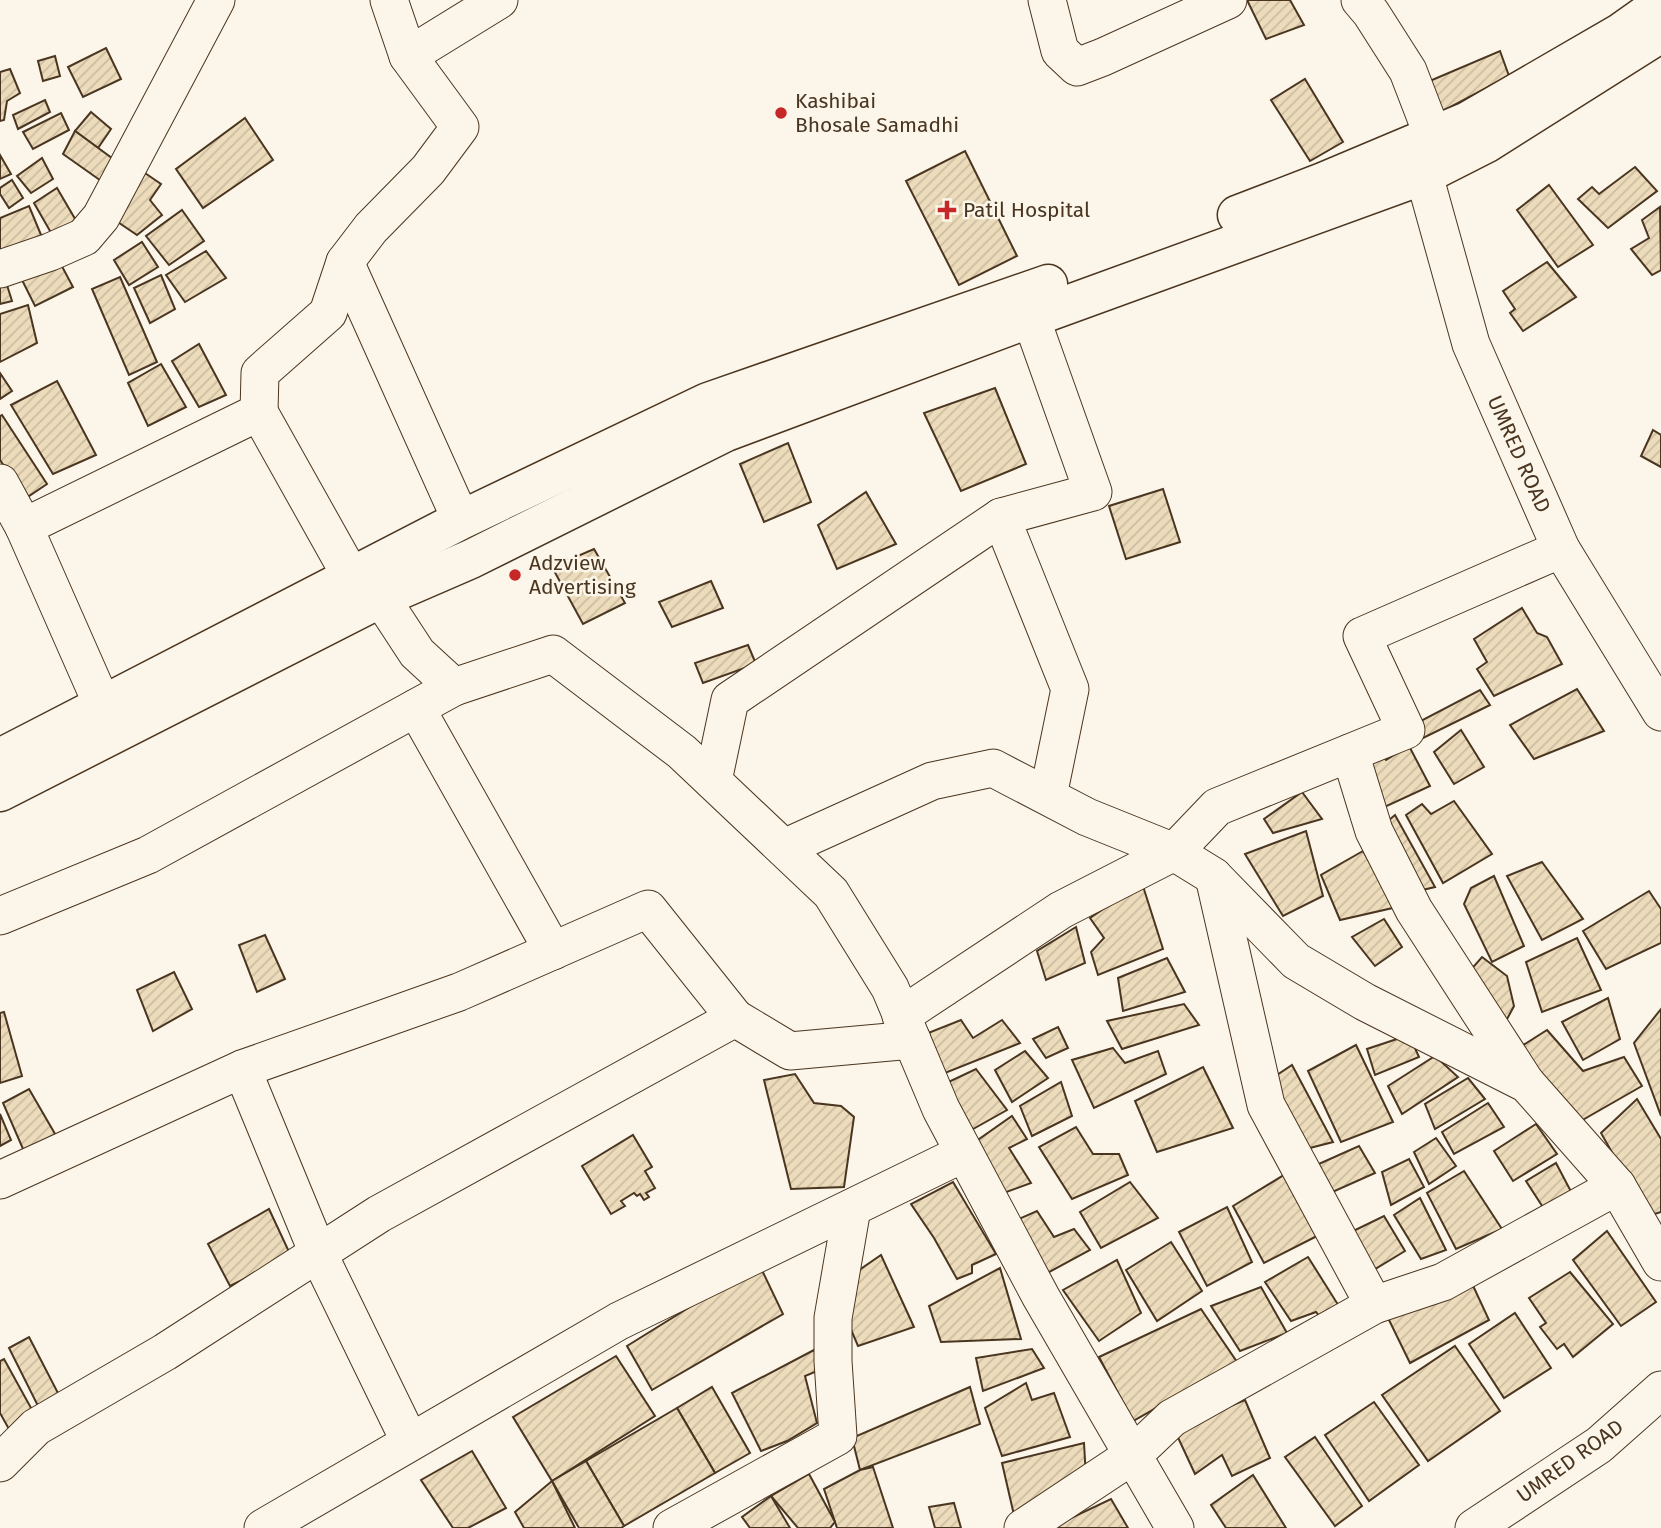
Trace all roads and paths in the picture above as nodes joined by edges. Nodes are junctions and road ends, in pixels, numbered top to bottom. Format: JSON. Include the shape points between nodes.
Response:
{"nodes":[{"id":1,"x":216,"y":0,"type":"edge"},
{"id":2,"x":389,"y":0,"type":"edge"},
{"id":3,"x":499,"y":0,"type":"edge"},
{"id":4,"x":1047,"y":0,"type":"edge"},
{"id":5,"x":1228,"y":0,"type":"edge"},
{"id":6,"x":1360,"y":0,"type":"edge"},
{"id":7,"x":1661,"y":4,"type":"edge"},
{"id":8,"x":1661,"y":33,"type":"edge"},
{"id":9,"x":1624,"y":45,"type":"junction"},
{"id":10,"x":408,"y":56,"type":"junction"},
{"id":11,"x":1433,"y":136,"type":"junction"},
{"id":12,"x":1424,"y":175,"type":"junction"},
{"id":13,"x":345,"y":262,"type":"junction"},
{"id":14,"x":0,"y":269,"type":"edge"},
{"id":15,"x":1031,"y":318,"type":"junction"},
{"id":16,"x":259,"y":412,"type":"junction"},
{"id":17,"x":0,"y":483,"type":"edge"},
{"id":18,"x":1001,"y":517,"type":"junction"},
{"id":19,"x":461,"y":520,"type":"junction"},
{"id":20,"x":24,"y":527,"type":"junction"},
{"id":21,"x":1561,"y":549,"type":"junction"},
{"id":22,"x":366,"y":588,"type":"junction"},
{"id":23,"x":454,"y":687,"type":"junction"},
{"id":24,"x":416,"y":708,"type":"junction"},
{"id":25,"x":1661,"y":712,"type":"edge"},
{"id":26,"x":110,"y":718,"type":"junction"},
{"id":27,"x":1350,"y":753,"type":"junction"},
{"id":28,"x":0,"y":758,"type":"edge"},
{"id":29,"x":713,"y":781,"type":"junction"},
{"id":30,"x":0,"y":792,"type":"edge"},
{"id":31,"x":1048,"y":796,"type":"junction"},
{"id":32,"x":784,"y":848,"type":"junction"},
{"id":33,"x":1174,"y":852,"type":"junction"},
{"id":34,"x":1213,"y":876,"type":"junction"},
{"id":35,"x":0,"y":916,"type":"edge"},
{"id":36,"x":553,"y":951,"type":"junction"},
{"id":37,"x":734,"y":1018,"type":"junction"},
{"id":38,"x":906,"y":1028,"type":"junction"},
{"id":39,"x":242,"y":1069,"type":"junction"},
{"id":40,"x":1527,"y":1084,"type":"junction"},
{"id":41,"x":964,"y":1153,"type":"junction"},
{"id":42,"x":0,"y":1180,"type":"edge"},
{"id":43,"x":1617,"y":1186,"type":"junction"},
{"id":44,"x":852,"y":1208,"type":"junction"},
{"id":45,"x":318,"y":1254,"type":"junction"},
{"id":46,"x":1661,"y":1262,"type":"edge"},
{"id":47,"x":1374,"y":1305,"type":"junction"},
{"id":48,"x":1661,"y":1390,"type":"edge"},
{"id":49,"x":411,"y":1442,"type":"junction"},
{"id":50,"x":1133,"y":1455,"type":"junction"},
{"id":51,"x":0,"y":1462,"type":"edge"},
{"id":52,"x":263,"y":1528,"type":"edge"},
{"id":53,"x":672,"y":1528,"type":"edge"},
{"id":54,"x":1023,"y":1528,"type":"edge"},
{"id":55,"x":1175,"y":1528,"type":"edge"},
{"id":56,"x":1474,"y":1528,"type":"edge"}],
"edges":[{"from":1,"to":14,"type":"street","via":[[100,217],[84,237]]},
{"from":2,"to":10,"type":"street"},
{"from":3,"to":10,"type":"street"},
{"from":4,"to":5,"type":"street","via":[[1060,51],[1077,66]]},
{"from":6,"to":11,"type":"street","via":[[1408,71]]},
{"from":7,"to":9,"type":"main road"},
{"from":8,"to":9,"type":"main road"},
{"from":9,"to":11,"type":"main road"},
{"from":9,"to":12,"type":"main road","via":[[1487,144]]},
{"from":10,"to":13,"type":"street","via":[[460,127],[428,170]]},
{"from":11,"to":12,"type":"street"},
{"from":11,"to":19,"type":"main road","via":[[1160,245],[708,402]]},
{"from":12,"to":15,"type":"main road"},
{"from":12,"to":21,"type":"street","name":"UMRED ROAD","via":[[1471,344]]},
{"from":13,"to":16,"type":"street","via":[[328,313],[260,373]]},
{"from":13,"to":19,"type":"street"},
{"from":15,"to":18,"type":"street","via":[[1093,492]]},
{"from":15,"to":22,"type":"main road","via":[[726,432],[471,559]]},
{"from":16,"to":20,"type":"street"},
{"from":16,"to":22,"type":"street"},
{"from":17,"to":20,"type":"street"},
{"from":18,"to":29,"type":"street","via":[[730,700]]},
{"from":18,"to":31,"type":"street","via":[[1070,689]]},
{"from":19,"to":22,"type":"main road"},
{"from":20,"to":26,"type":"street"},
{"from":21,"to":25,"type":"street","name":"UMRED ROAD"},
{"from":21,"to":27,"type":"street","via":[[1362,636],[1406,730]]},
{"from":22,"to":23,"type":"street","via":[[417,653]]},
{"from":22,"to":26,"type":"main road"},
{"from":23,"to":24,"type":"street"},
{"from":23,"to":29,"type":"street","via":[[553,654]]},
{"from":24,"to":35,"type":"street","via":[[148,855]]},
{"from":24,"to":36,"type":"street"},
{"from":26,"to":28,"type":"main road"},
{"from":26,"to":30,"type":"main road"},
{"from":27,"to":33,"type":"street","via":[[1217,807]]},
{"from":27,"to":40,"type":"street","via":[[1374,831],[1414,910]]},
{"from":29,"to":32,"type":"street"},
{"from":31,"to":32,"type":"street","via":[[993,768],[932,780]]},
{"from":31,"to":33,"type":"street"},
{"from":32,"to":38,"type":"street","via":[[831,892],[890,988]]},
{"from":33,"to":34,"type":"street"},
{"from":33,"to":38,"type":"street","via":[[1061,910]]},
{"from":34,"to":40,"type":"street","via":[[1296,961],[1365,1002]]},
{"from":34,"to":47,"type":"street","via":[[1266,1105]]},
{"from":36,"to":37,"type":"street","via":[[648,909]]},
{"from":36,"to":39,"type":"street","via":[[459,992]]},
{"from":37,"to":38,"type":"street","via":[[790,1051]]},
{"from":37,"to":45,"type":"street","via":[[379,1213]]},
{"from":38,"to":41,"type":"street"},
{"from":39,"to":42,"type":"street"},
{"from":39,"to":45,"type":"street"},
{"from":40,"to":43,"type":"street"},
{"from":41,"to":44,"type":"street"},
{"from":41,"to":50,"type":"street"},
{"from":43,"to":46,"type":"street"},
{"from":43,"to":47,"type":"street","via":[[1443,1282]]},
{"from":44,"to":49,"type":"street","via":[[620,1321]]},
{"from":44,"to":53,"type":"street","via":[[833,1318],[838,1436]]},
{"from":45,"to":49,"type":"street"},
{"from":45,"to":51,"type":"street","via":[[165,1352],[36,1427]]},
{"from":47,"to":50,"type":"street","via":[[1172,1418]]},
{"from":48,"to":56,"type":"street","name":"UMRED ROAD","via":[[1599,1446]]},
{"from":49,"to":52,"type":"street"},
{"from":50,"to":54,"type":"street"},
{"from":50,"to":55,"type":"street"}]}
